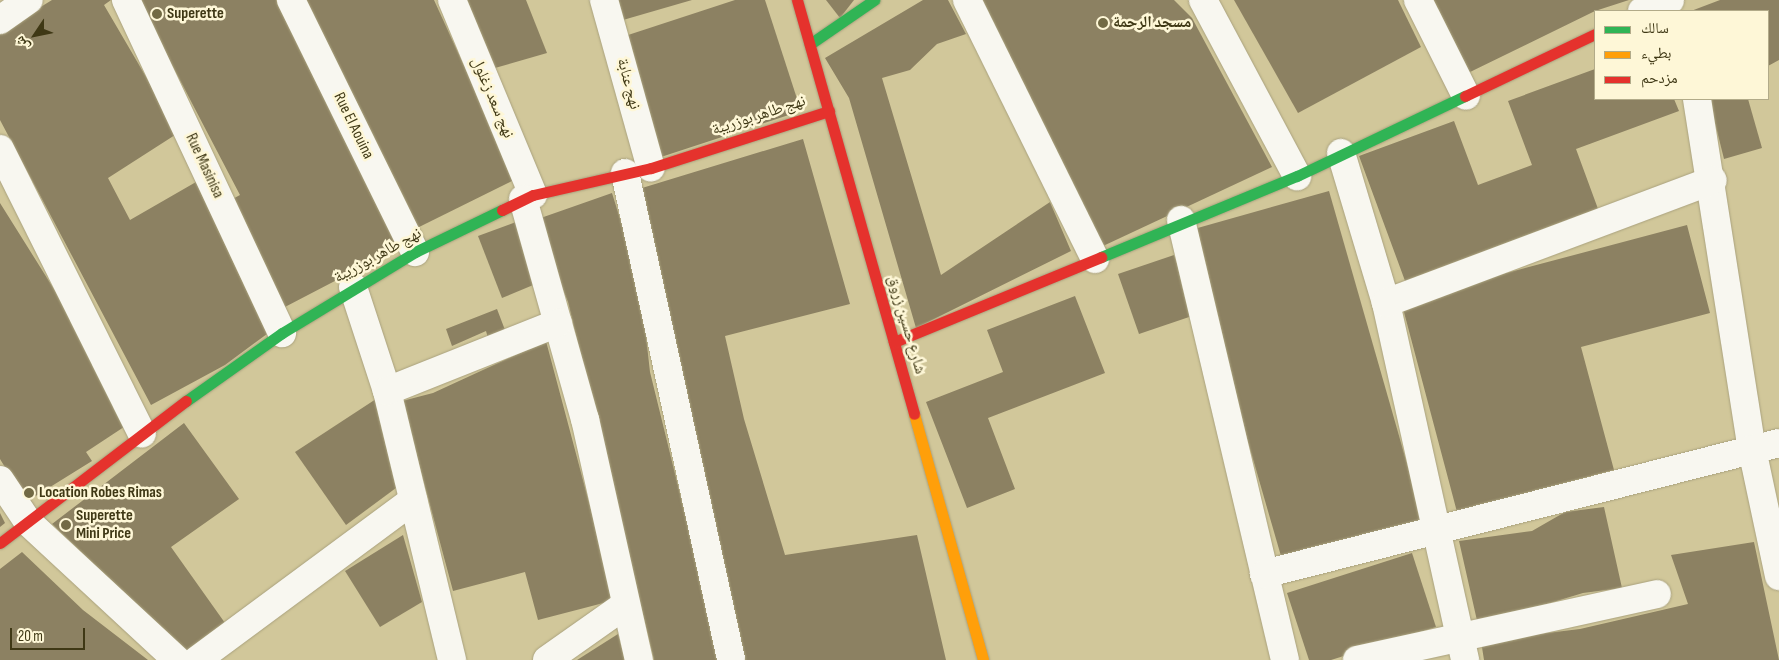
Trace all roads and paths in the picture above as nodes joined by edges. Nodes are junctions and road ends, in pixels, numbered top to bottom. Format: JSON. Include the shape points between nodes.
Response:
{"nodes":[{"id":1,"x":29,"y":0,"type":"edge"},
{"id":2,"x":126,"y":0,"type":"edge"},
{"id":3,"x":291,"y":0,"type":"edge"},
{"id":4,"x":452,"y":0,"type":"edge"},
{"id":5,"x":604,"y":0,"type":"edge"},
{"id":6,"x":797,"y":0,"type":"edge"},
{"id":7,"x":874,"y":0,"type":"edge"},
{"id":8,"x":967,"y":0,"type":"edge"},
{"id":9,"x":1203,"y":0,"type":"edge"},
{"id":10,"x":1418,"y":0,"type":"edge"},
{"id":11,"x":1670,"y":0,"type":"edge"},
{"id":12,"x":1645,"y":10,"type":"edge"},
{"id":13,"x":0,"y":20,"type":"edge"},
{"id":14,"x":1594,"y":34,"type":"edge"},
{"id":15,"x":810,"y":44,"type":"junction"},
{"id":16,"x":1466,"y":96,"type":"junction"},
{"id":17,"x":1697,"y":100,"type":"edge"},
{"id":18,"x":829,"y":111,"type":"junction"},
{"id":19,"x":0,"y":149,"type":"edge"},
{"id":20,"x":1341,"y":153,"type":"junction"},
{"id":21,"x":638,"y":171,"type":"junction"},
{"id":22,"x":1297,"y":176,"type":"junction"},
{"id":23,"x":1713,"y":180,"type":"junction"},
{"id":24,"x":528,"y":197,"type":"junction"},
{"id":25,"x":1181,"y":220,"type":"junction"},
{"id":26,"x":415,"y":252,"type":"junction"},
{"id":27,"x":1095,"y":259,"type":"junction"},
{"id":28,"x":353,"y":287,"type":"junction"},
{"id":29,"x":1386,"y":303,"type":"junction"},
{"id":30,"x":558,"y":323,"type":"junction"},
{"id":31,"x":282,"y":333,"type":"junction"},
{"id":32,"x":894,"y":342,"type":"junction"},
{"id":33,"x":387,"y":390,"type":"junction"},
{"id":34,"x":142,"y":434,"type":"junction"},
{"id":35,"x":1779,"y":443,"type":"edge"},
{"id":36,"x":1752,"y":450,"type":"junction"},
{"id":37,"x":0,"y":480,"type":"edge"},
{"id":38,"x":413,"y":500,"type":"junction"},
{"id":39,"x":28,"y":522,"type":"junction"},
{"id":40,"x":1439,"y":528,"type":"junction"},
{"id":41,"x":0,"y":543,"type":"edge"},
{"id":42,"x":1264,"y":574,"type":"junction"},
{"id":43,"x":1779,"y":576,"type":"edge"},
{"id":44,"x":1657,"y":594,"type":"dead end"},
{"id":45,"x":625,"y":605,"type":"junction"},
{"id":46,"x":1462,"y":649,"type":"edge"},
{"id":47,"x":177,"y":660,"type":"edge"},
{"id":48,"x":197,"y":660,"type":"edge"},
{"id":49,"x":452,"y":660,"type":"edge"},
{"id":50,"x":547,"y":660,"type":"edge"},
{"id":51,"x":639,"y":660,"type":"edge"},
{"id":52,"x":731,"y":660,"type":"edge"},
{"id":53,"x":983,"y":660,"type":"edge"},
{"id":54,"x":1285,"y":660,"type":"edge"},
{"id":55,"x":1357,"y":660,"type":"edge"}],
"edges":[{"from":1,"to":13,"type":"street"},
{"from":2,"to":31,"type":"street","name":"Rue Masinisa"},
{"from":3,"to":26,"type":"street","name":"Rue El Aouina"},
{"from":4,"to":24,"type":"street","name":"نهج سعد زغلول"},
{"from":5,"to":21,"type":"street","name":"نهج عنابة"},
{"from":6,"to":15,"type":"street","name":"شارع حسين زروق"},
{"from":7,"to":15,"type":"street"},
{"from":8,"to":27,"type":"street"},
{"from":9,"to":22,"type":"street"},
{"from":10,"to":16,"type":"street"},
{"from":11,"to":12,"type":"street"},
{"from":14,"to":16,"type":"street"},
{"from":15,"to":18,"type":"street","name":"شارع حسين زروق"},
{"from":16,"to":20,"type":"street"},
{"from":17,"to":23,"type":"street"},
{"from":18,"to":21,"type":"street","name":"نهج طاهر بوزريبة"},
{"from":18,"to":32,"type":"street","name":"شارع حسين زروق"},
{"from":19,"to":34,"type":"street"},
{"from":20,"to":22,"type":"street"},
{"from":20,"to":29,"type":"street"},
{"from":21,"to":24,"type":"street","name":"نهج طاهر بوزريبة"},
{"from":21,"to":52,"type":"street","name":"نهج عنابة"},
{"from":22,"to":25,"type":"street"},
{"from":23,"to":29,"type":"street"},
{"from":23,"to":36,"type":"street"},
{"from":24,"to":26,"type":"street","name":"نهج طاهر بوزريبة"},
{"from":24,"to":30,"type":"street","name":"نهج سعد زغلول"},
{"from":25,"to":27,"type":"street"},
{"from":25,"to":42,"type":"street"},
{"from":26,"to":28,"type":"street","name":"نهج طاهر بوزريبة"},
{"from":27,"to":32,"type":"street"},
{"from":28,"to":31,"type":"street","name":"نهج طاهر بوزريبة"},
{"from":28,"to":33,"type":"street"},
{"from":29,"to":40,"type":"street"},
{"from":30,"to":33,"type":"street"},
{"from":30,"to":45,"type":"street","name":"نهج سعد زغلول"},
{"from":31,"to":34,"type":"street","name":"نهج طاهر بوزريبة"},
{"from":32,"to":53,"type":"street","name":"شارع حسين زروق"},
{"from":33,"to":38,"type":"street"},
{"from":34,"to":39,"type":"street","name":"نهج طاهر بوزريبة"},
{"from":35,"to":36,"type":"street"},
{"from":36,"to":40,"type":"street"},
{"from":36,"to":43,"type":"street"},
{"from":37,"to":39,"type":"street"},
{"from":38,"to":48,"type":"street"},
{"from":38,"to":49,"type":"street"},
{"from":39,"to":41,"type":"street","name":"نهج طاهر بوزريبة"},
{"from":39,"to":47,"type":"street"},
{"from":40,"to":42,"type":"street"},
{"from":40,"to":46,"type":"street"},
{"from":42,"to":54,"type":"street"},
{"from":44,"to":46,"type":"street"},
{"from":45,"to":50,"type":"street"},
{"from":45,"to":51,"type":"street","name":"نهج سعد زغلول"},
{"from":46,"to":55,"type":"street"}]}
